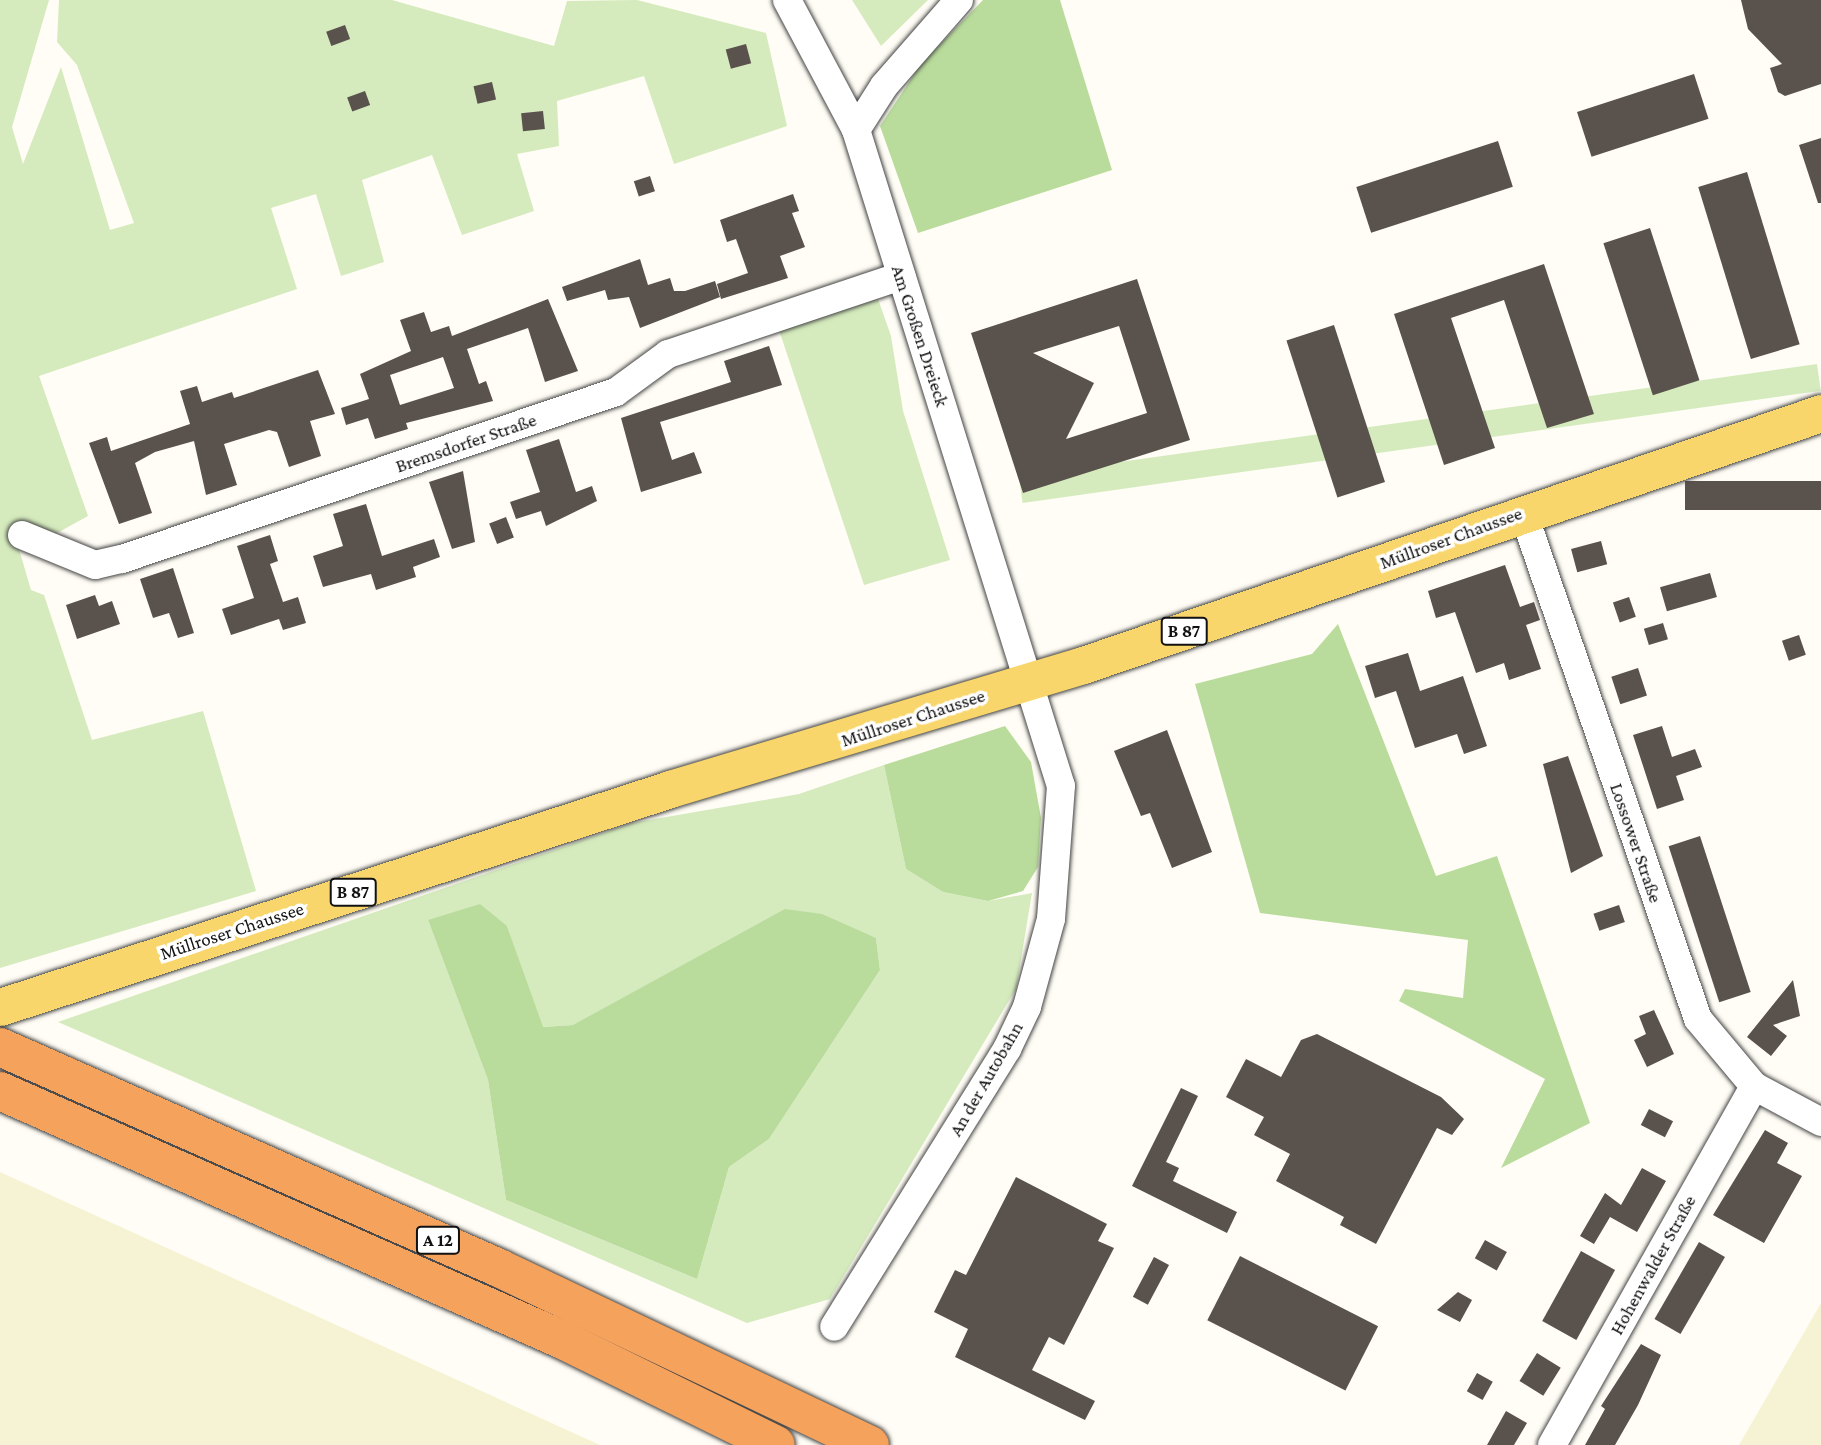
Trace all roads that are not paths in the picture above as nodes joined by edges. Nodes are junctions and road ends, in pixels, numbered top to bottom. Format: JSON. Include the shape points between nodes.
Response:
{"nodes":[{"id":1,"x":787,"y":0,"type":"edge"},
{"id":2,"x":959,"y":0,"type":"edge"},
{"id":3,"x":856,"y":130,"type":"junction"},
{"id":4,"x":901,"y":276,"type":"junction"},
{"id":5,"x":1821,"y":413,"type":"edge"},
{"id":6,"x":1523,"y":512,"type":"junction"},
{"id":7,"x":22,"y":535,"type":"dead end"},
{"id":8,"x":1033,"y":681,"type":"junction"},
{"id":9,"x":0,"y":1007,"type":"edge"},
{"id":10,"x":0,"y":1048,"type":"edge"},
{"id":11,"x":1754,"y":1086,"type":"junction"},
{"id":12,"x":0,"y":1091,"type":"edge"},
{"id":13,"x":1821,"y":1122,"type":"edge"},
{"id":14,"x":834,"y":1327,"type":"dead end"},
{"id":15,"x":776,"y":1445,"type":"edge"},
{"id":16,"x":870,"y":1445,"type":"edge"},
{"id":17,"x":1552,"y":1445,"type":"edge"}],
"edges":[{"from":1,"to":3,"type":"street","name":"Am Großen Dreieck"},
{"from":2,"to":3,"type":"street","via":[[884,86]]},
{"from":3,"to":4,"type":"street","name":"Am Großen Dreieck"},
{"from":4,"to":7,"type":"street","name":"Bremsdorfer Straße","via":[[668,354],[616,392],[122,559],[95,565]]},
{"from":4,"to":8,"type":"street","name":"Am Großen Dreieck"},
{"from":5,"to":6,"type":"main road","name":"Müllroser Chaussee","number":"B 87"},
{"from":6,"to":8,"type":"main road","name":"Müllroser Chaussee","number":"B 87"},
{"from":6,"to":11,"type":"street","name":"Lossower Straße","via":[[1691,1003],[1710,1036]]},
{"from":8,"to":9,"type":"main road","name":"Müllroser Chaussee","number":"B 87","via":[[670,789]]},
{"from":8,"to":14,"type":"street","name":"An der Autobahn","via":[[1061,786],[1057,876],[1042,963],[1007,1049]]},
{"from":10,"to":16,"type":"highway","number":"A 12","via":[[499,1268]]},
{"from":11,"to":13,"type":"street","name":"Lossower Straße"},
{"from":11,"to":17,"type":"street","name":"Hohenwalder Straße"},
{"from":12,"to":15,"type":"highway","number":"A 12","via":[[563,1340]]}]}
